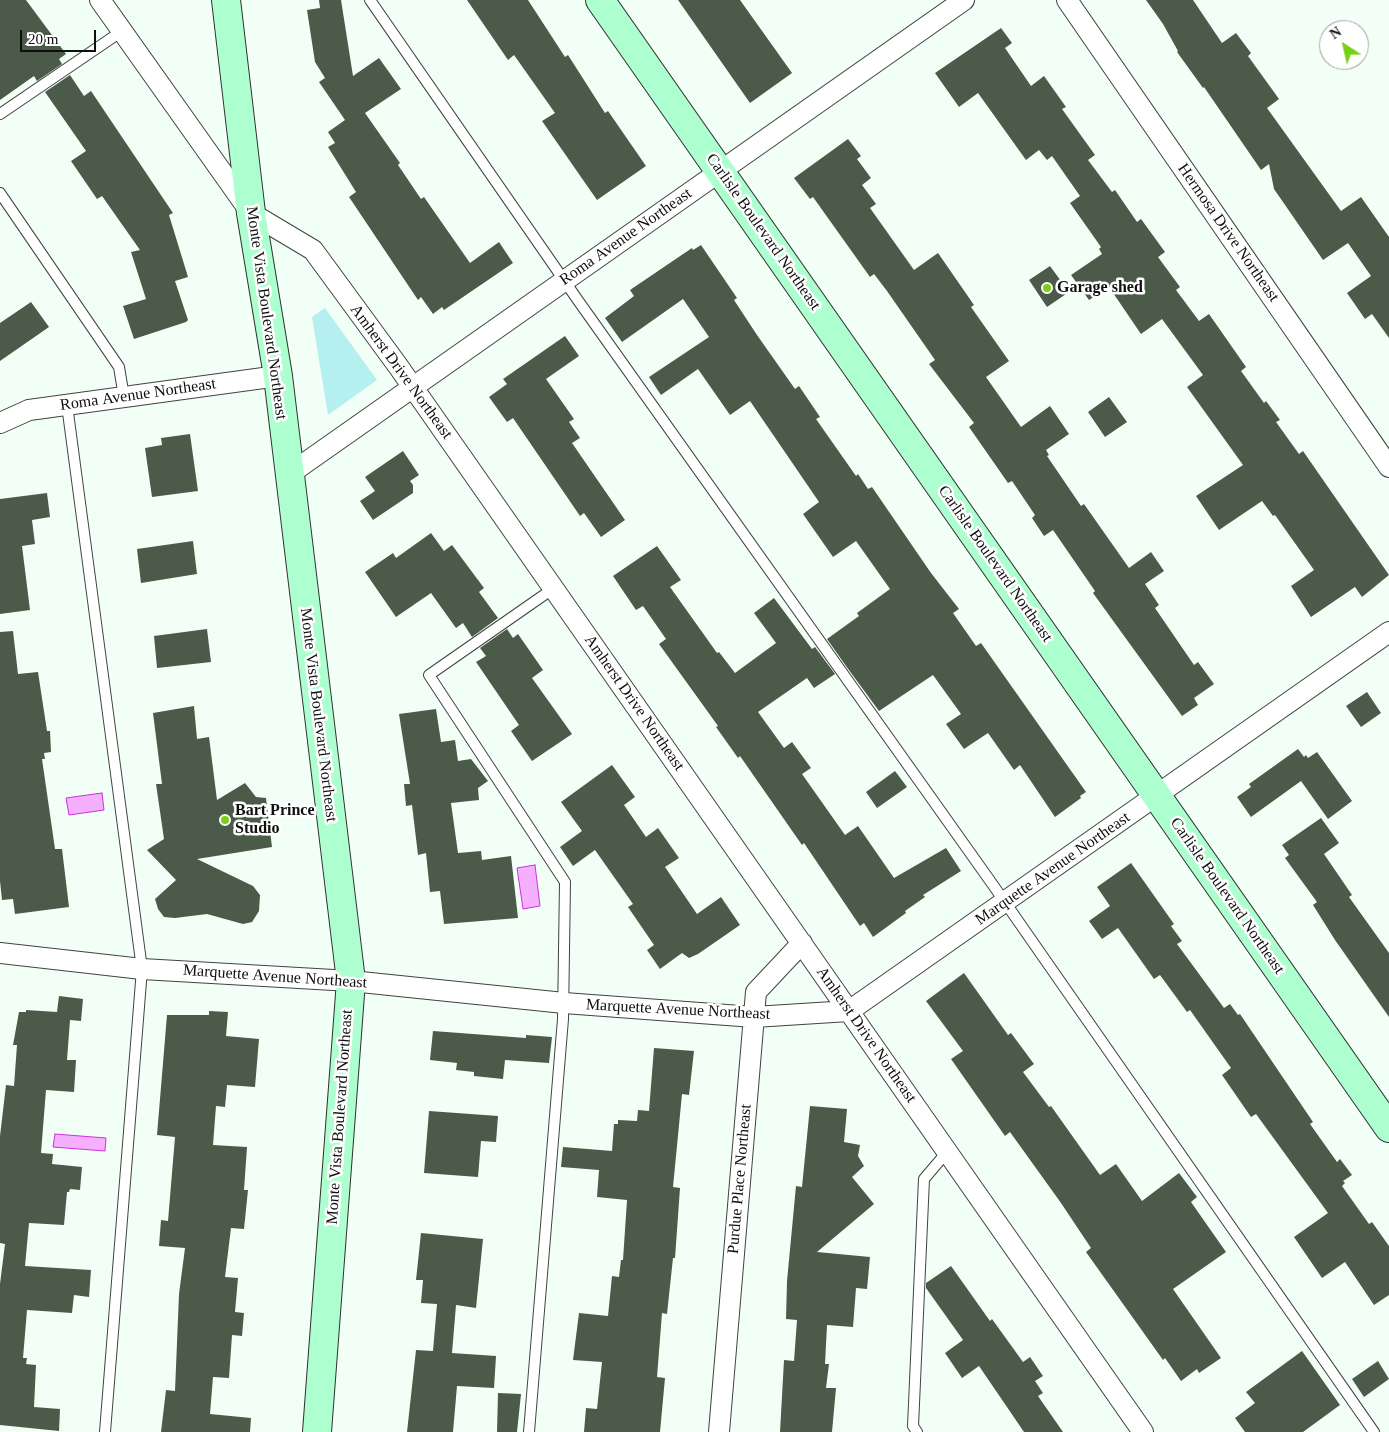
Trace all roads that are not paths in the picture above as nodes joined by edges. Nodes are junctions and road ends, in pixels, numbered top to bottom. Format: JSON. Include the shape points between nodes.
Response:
{"nodes":[{"id":1,"x":100,"y":0,"type":"edge"},
{"id":2,"x":226,"y":0,"type":"edge"},
{"id":3,"x":370,"y":0,"type":"edge"},
{"id":4,"x":600,"y":0,"type":"edge"},
{"id":5,"x":964,"y":0,"type":"edge"},
{"id":6,"x":1066,"y":0,"type":"edge"},
{"id":7,"x":122,"y":30,"type":"junction"},
{"id":8,"x":0,"y":114,"type":"edge"},
{"id":9,"x":720,"y":171,"type":"junction"},
{"id":10,"x":0,"y":193,"type":"edge"},
{"id":11,"x":251,"y":213,"type":"junction"},
{"id":12,"x":564,"y":280,"type":"junction"},
{"id":13,"x":278,"y":376,"type":"junction"},
{"id":14,"x":412,"y":386,"type":"junction"},
{"id":15,"x":124,"y":397,"type":"junction"},
{"id":16,"x":67,"y":405,"type":"junction"},
{"id":17,"x":0,"y":423,"type":"edge"},
{"id":18,"x":1389,"y":467,"type":"edge"},
{"id":19,"x":288,"y":476,"type":"junction"},
{"id":20,"x":554,"y":588,"type":"junction"},
{"id":21,"x":1389,"y":632,"type":"edge"},
{"id":22,"x":1158,"y":796,"type":"junction"},
{"id":23,"x":1006,"y":903,"type":"junction"},
{"id":24,"x":802,"y":943,"type":"junction"},
{"id":25,"x":0,"y":953,"type":"edge"},
{"id":26,"x":142,"y":969,"type":"junction"},
{"id":27,"x":351,"y":981,"type":"junction"},
{"id":28,"x":564,"y":1003,"type":"junction"},
{"id":29,"x":848,"y":1011,"type":"junction"},
{"id":30,"x":754,"y":1017,"type":"junction"},
{"id":31,"x":1389,"y":1128,"type":"edge"},
{"id":32,"x":947,"y":1152,"type":"junction"},
{"id":33,"x":105,"y":1432,"type":"edge"},
{"id":34,"x":317,"y":1432,"type":"edge"},
{"id":35,"x":529,"y":1432,"type":"edge"},
{"id":36,"x":719,"y":1432,"type":"edge"},
{"id":37,"x":917,"y":1432,"type":"edge"},
{"id":38,"x":1143,"y":1432,"type":"edge"},
{"id":39,"x":1374,"y":1432,"type":"edge"}],
"edges":[{"from":1,"to":7,"type":"street","name":"Amherst Drive Northeast"},
{"from":2,"to":11,"type":"street","name":"Monte Vista Boulevard Northeast"},
{"from":3,"to":12,"type":"lane"},
{"from":4,"to":9,"type":"street","name":"Carlisle Boulevard Northeast"},
{"from":5,"to":9,"type":"street","name":"Roma Avenue Northeast"},
{"from":6,"to":18,"type":"street","name":"Hermosa Drive Northeast"},
{"from":7,"to":8,"type":"lane"},
{"from":7,"to":11,"type":"street","name":"Amherst Drive Northeast"},
{"from":9,"to":12,"type":"street","name":"Roma Avenue Northeast"},
{"from":9,"to":22,"type":"street","name":"Carlisle Boulevard Northeast"},
{"from":10,"to":15,"type":"lane","via":[[119,366]]},
{"from":11,"to":13,"type":"street","name":"Monte Vista Boulevard Northeast"},
{"from":11,"to":14,"type":"street","name":"Amherst Drive Northeast","via":[[313,250]]},
{"from":12,"to":14,"type":"street","name":"Roma Avenue Northeast"},
{"from":12,"to":23,"type":"lane"},
{"from":13,"to":15,"type":"street","name":"Roma Avenue Northeast"},
{"from":13,"to":19,"type":"street","name":"Monte Vista Boulevard Northeast"},
{"from":14,"to":19,"type":"street","name":"Roma Avenue Northeast"},
{"from":14,"to":20,"type":"street","name":"Amherst Drive Northeast"},
{"from":15,"to":16,"type":"street","name":"Roma Avenue Northeast"},
{"from":16,"to":17,"type":"street","name":"Roma Avenue Northeast","via":[[28,410]]},
{"from":16,"to":26,"type":"lane"},
{"from":19,"to":27,"type":"street","name":"Monte Vista Boulevard Northeast"},
{"from":20,"to":24,"type":"street","name":"Amherst Drive Northeast"},
{"from":20,"to":28,"type":"lane","via":[[428,675],[565,882]]},
{"from":21,"to":22,"type":"street","name":"Marquette Avenue Northeast"},
{"from":22,"to":23,"type":"street","name":"Marquette Avenue Northeast"},
{"from":22,"to":31,"type":"street","name":"Carlisle Boulevard Northeast"},
{"from":23,"to":29,"type":"street","name":"Marquette Avenue Northeast"},
{"from":23,"to":39,"type":"lane"},
{"from":24,"to":29,"type":"street","name":"Amherst Drive Northeast"},
{"from":24,"to":30,"type":"street","name":"Purdue Place Northeast","via":[[756,992]]},
{"from":25,"to":26,"type":"street","name":"Marquette Avenue Northeast"},
{"from":26,"to":27,"type":"street","name":"Marquette Avenue Northeast"},
{"from":26,"to":33,"type":"lane"},
{"from":27,"to":28,"type":"street","name":"Marquette Avenue Northeast"},
{"from":27,"to":34,"type":"street","name":"Monte Vista Boulevard Northeast"},
{"from":28,"to":30,"type":"street","name":"Marquette Avenue Northeast"},
{"from":28,"to":35,"type":"lane"},
{"from":29,"to":30,"type":"street","name":"Marquette Avenue Northeast"},
{"from":29,"to":32,"type":"street","name":"Amherst Drive Northeast"},
{"from":30,"to":36,"type":"street","name":"Purdue Place Northeast"},
{"from":32,"to":37,"type":"lane","via":[[924,1179],[913,1426]]},
{"from":32,"to":38,"type":"street","name":"Amherst Drive Northeast"}]}
